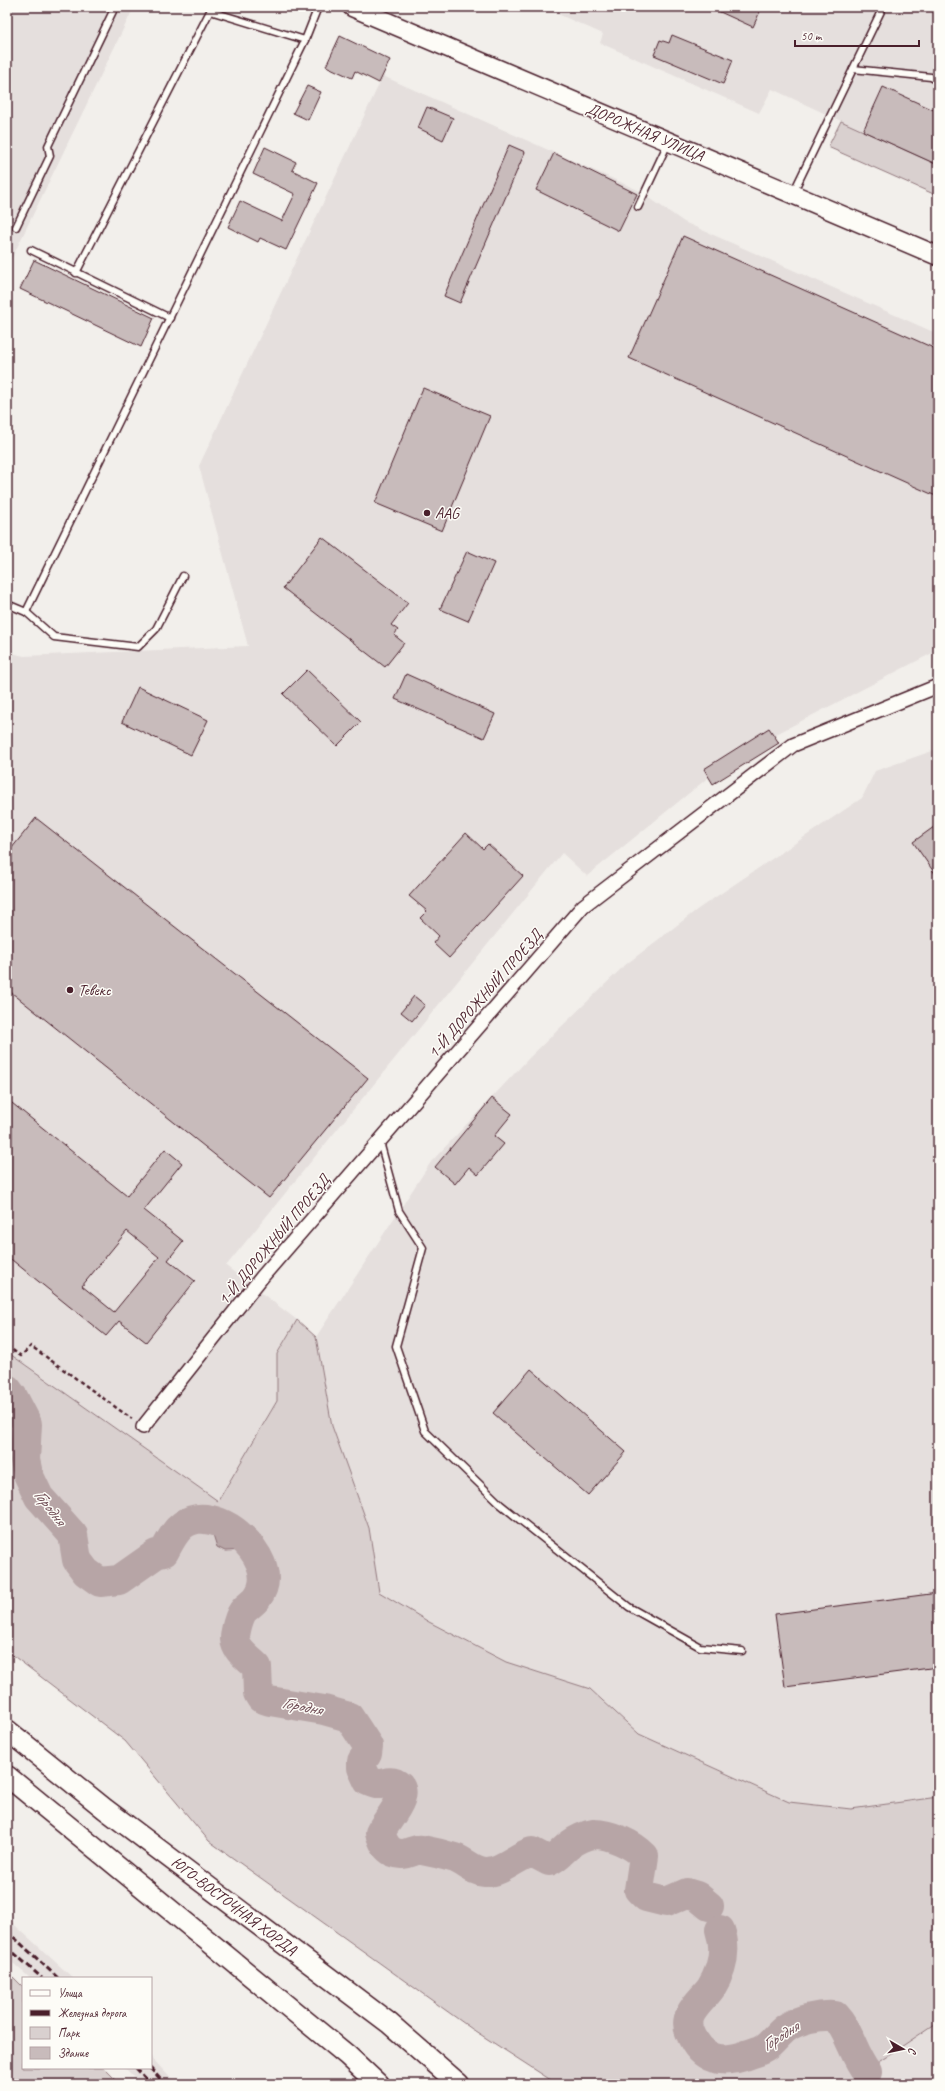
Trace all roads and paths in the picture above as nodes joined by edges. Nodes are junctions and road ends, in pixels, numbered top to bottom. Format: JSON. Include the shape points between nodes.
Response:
{"nodes":[{"id":1,"x":115,"y":7,"type":"edge"},
{"id":2,"x":318,"y":7,"type":"edge"},
{"id":3,"x":352,"y":7,"type":"edge"},
{"id":4,"x":883,"y":7,"type":"edge"},
{"id":5,"x":305,"y":40,"type":"junction"},
{"id":6,"x":853,"y":69,"type":"junction"},
{"id":7,"x":938,"y":81,"type":"edge"},
{"id":8,"x":669,"y":142,"type":"junction"},
{"id":9,"x":792,"y":194,"type":"junction"},
{"id":10,"x":638,"y":207,"type":"dead end"},
{"id":11,"x":16,"y":227,"type":"dead end"},
{"id":12,"x":30,"y":250,"type":"dead end"},
{"id":13,"x":938,"y":256,"type":"edge"},
{"id":14,"x":76,"y":273,"type":"junction"},
{"id":15,"x":170,"y":318,"type":"junction"},
{"id":16,"x":183,"y":576,"type":"dead end"},
{"id":17,"x":7,"y":604,"type":"edge"},
{"id":18,"x":26,"y":612,"type":"junction"},
{"id":19,"x":938,"y":686,"type":"edge"},
{"id":20,"x":380,"y":1142,"type":"junction"},
{"id":21,"x":7,"y":1346,"type":"edge"},
{"id":22,"x":143,"y":1427,"type":"joint"},
{"id":23,"x":742,"y":1651,"type":"dead end"},
{"id":24,"x":7,"y":1730,"type":"edge"},
{"id":25,"x":7,"y":1776,"type":"edge"},
{"id":26,"x":378,"y":2084,"type":"edge"},
{"id":27,"x":459,"y":2084,"type":"edge"}],
"edges":[{"from":1,"to":11,"type":"lane","via":[[48,146],[50,156]]},
{"from":2,"to":5,"type":"lane"},
{"from":3,"to":8,"type":"main road","name":"ДОРОЖНАЯ УЛИЦА"},
{"from":4,"to":6,"type":"lane"},
{"from":5,"to":14,"type":"lane","via":[[210,11]]},
{"from":5,"to":15,"type":"lane"},
{"from":6,"to":7,"type":"lane"},
{"from":6,"to":9,"type":"lane"},
{"from":8,"to":9,"type":"main road","name":"ДОРОЖНАЯ УЛИЦА"},
{"from":8,"to":10,"type":"lane"},
{"from":9,"to":13,"type":"main road","name":"ДОРОЖНАЯ УЛИЦА"},
{"from":12,"to":14,"type":"lane"},
{"from":14,"to":15,"type":"lane"},
{"from":15,"to":18,"type":"lane"},
{"from":16,"to":18,"type":"lane","via":[[156,629],[138,647],[54,637]]},
{"from":17,"to":18,"type":"lane"},
{"from":19,"to":20,"type":"street","name":"1-Й ДОРОЖНЫЙ ПРОЕЗД","via":[[794,745],[583,906]]},
{"from":20,"to":22,"type":"street","name":"1-Й ДОРОЖНЫЙ ПРОЕЗД","via":[[262,1277]]},
{"from":20,"to":23,"type":"lane","via":[[400,1210],[423,1248],[396,1346],[424,1431],[500,1504],[629,1607],[700,1647]]},
{"from":21,"to":22,"type":"path","via":[[21,1356],[31,1346]]},
{"from":24,"to":27,"type":"main road","name":"ЮГО-ВОСТОЧНАЯ ХОРДА","via":[[105,1809],[389,2023]]},
{"from":25,"to":26,"type":"main road","via":[[347,2055]]}]}
